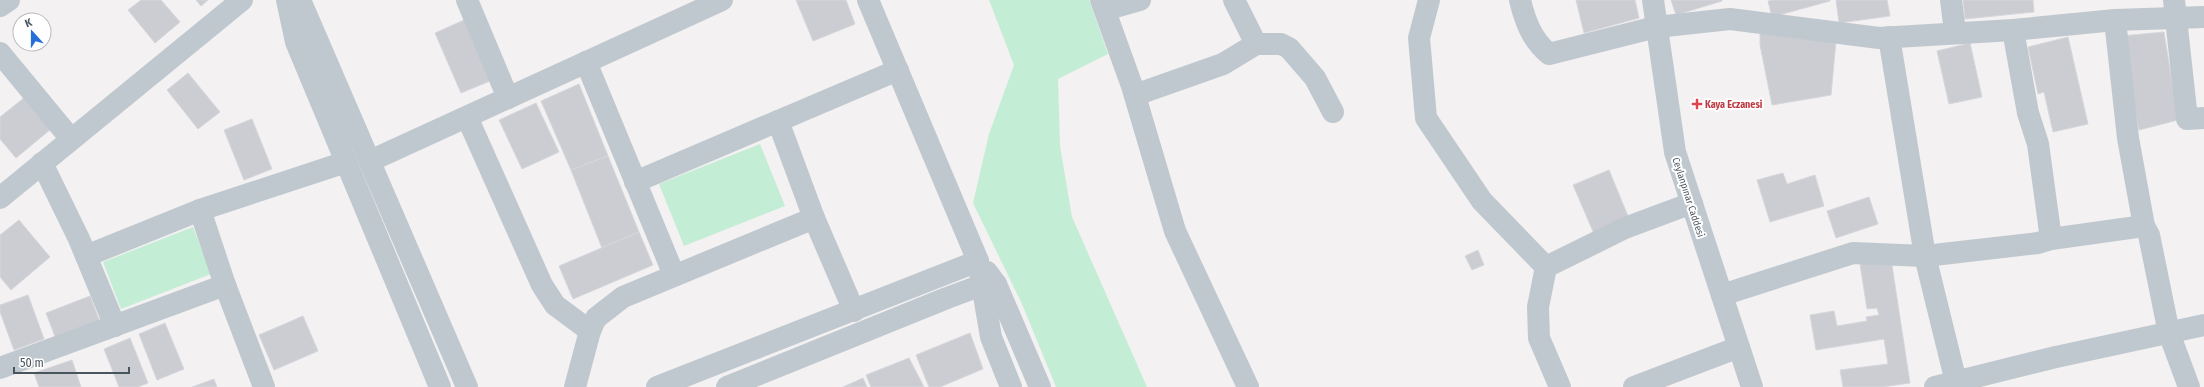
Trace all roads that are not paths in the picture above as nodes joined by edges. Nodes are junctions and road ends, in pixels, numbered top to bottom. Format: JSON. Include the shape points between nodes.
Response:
{"nodes":[{"id":1,"x":9,"y":0,"type":"edge"},
{"id":2,"x":242,"y":0,"type":"edge"},
{"id":3,"x":287,"y":0,"type":"edge"},
{"id":4,"x":300,"y":0,"type":"edge"},
{"id":5,"x":467,"y":0,"type":"edge"},
{"id":6,"x":722,"y":0,"type":"edge"},
{"id":7,"x":868,"y":0,"type":"edge"},
{"id":8,"x":1140,"y":0,"type":"edge"},
{"id":9,"x":1234,"y":0,"type":"edge"},
{"id":10,"x":1430,"y":0,"type":"edge"},
{"id":11,"x":1520,"y":0,"type":"edge"},
{"id":12,"x":1653,"y":0,"type":"edge"},
{"id":13,"x":1951,"y":0,"type":"edge"},
{"id":14,"x":1103,"y":5,"type":"edge"},
{"id":15,"x":0,"y":6,"type":"edge"},
{"id":16,"x":2174,"y":9,"type":"edge"},
{"id":17,"x":2204,"y":17,"type":"edge"},
{"id":18,"x":2115,"y":20,"type":"junction"},
{"id":19,"x":1656,"y":28,"type":"junction"},
{"id":20,"x":2013,"y":30,"type":"junction"},
{"id":21,"x":1956,"y":32,"type":"junction"},
{"id":22,"x":1889,"y":37,"type":"junction"},
{"id":23,"x":1256,"y":44,"type":"junction"},
{"id":24,"x":0,"y":53,"type":"edge"},
{"id":25,"x":586,"y":62,"type":"junction"},
{"id":26,"x":898,"y":70,"type":"junction"},
{"id":27,"x":1135,"y":95,"type":"junction"},
{"id":28,"x":508,"y":98,"type":"junction"},
{"id":29,"x":1333,"y":112,"type":"dead end"},
{"id":30,"x":467,"y":117,"type":"junction"},
{"id":31,"x":2204,"y":118,"type":"edge"},
{"id":32,"x":778,"y":121,"type":"junction"},
{"id":33,"x":71,"y":139,"type":"junction"},
{"id":34,"x":370,"y":161,"type":"junction"},
{"id":35,"x":346,"y":162,"type":"junction"},
{"id":36,"x":42,"y":163,"type":"junction"},
{"id":37,"x":635,"y":182,"type":"junction"},
{"id":38,"x":0,"y":198,"type":"edge"},
{"id":39,"x":1692,"y":203,"type":"junction"},
{"id":40,"x":200,"y":210,"type":"junction"},
{"id":41,"x":814,"y":218,"type":"junction"},
{"id":42,"x":2144,"y":226,"type":"junction"},
{"id":43,"x":2051,"y":239,"type":"junction"},
{"id":44,"x":86,"y":256,"type":"junction"},
{"id":45,"x":1925,"y":256,"type":"junction"},
{"id":46,"x":978,"y":261,"type":"junction"},
{"id":47,"x":1546,"y":267,"type":"junction"},
{"id":48,"x":674,"y":275,"type":"junction"},
{"id":49,"x":225,"y":285,"type":"junction"},
{"id":50,"x":989,"y":285,"type":"junction"},
{"id":51,"x":1722,"y":295,"type":"junction"},
{"id":52,"x":854,"y":312,"type":"junction"},
{"id":53,"x":2204,"y":325,"type":"edge"},
{"id":54,"x":115,"y":326,"type":"junction"},
{"id":55,"x":590,"y":331,"type":"junction"},
{"id":56,"x":2169,"y":332,"type":"junction"},
{"id":57,"x":1739,"y":347,"type":"junction"},
{"id":58,"x":0,"y":368,"type":"edge"},
{"id":59,"x":1956,"y":382,"type":"junction"},
{"id":60,"x":264,"y":387,"type":"edge"},
{"id":61,"x":440,"y":387,"type":"edge"},
{"id":62,"x":467,"y":387,"type":"edge"},
{"id":63,"x":575,"y":387,"type":"edge"},
{"id":64,"x":657,"y":387,"type":"edge"},
{"id":65,"x":727,"y":387,"type":"edge"},
{"id":66,"x":1011,"y":387,"type":"edge"},
{"id":67,"x":1040,"y":387,"type":"edge"},
{"id":68,"x":1248,"y":387,"type":"edge"},
{"id":69,"x":1560,"y":387,"type":"edge"},
{"id":70,"x":1634,"y":387,"type":"edge"},
{"id":71,"x":1752,"y":387,"type":"edge"},
{"id":72,"x":1935,"y":387,"type":"edge"},
{"id":73,"x":2189,"y":387,"type":"edge"}],
"edges":[{"from":1,"to":15,"type":"street"},
{"from":2,"to":33,"type":"street"},
{"from":3,"to":35,"type":"street","via":[[296,42]]},
{"from":4,"to":34,"type":"street"},
{"from":5,"to":28,"type":"street"},
{"from":6,"to":25,"type":"street"},
{"from":7,"to":26,"type":"street"},
{"from":8,"to":14,"type":"street"},
{"from":9,"to":23,"type":"street"},
{"from":10,"to":47,"type":"street","via":[[1420,38],[1426,118],[1482,201]]},
{"from":11,"to":19,"type":"street","via":[[1526,22],[1540,46],[1549,54]]},
{"from":12,"to":19,"type":"street","name":"Ceylanpınar Caddesi"},
{"from":13,"to":21,"type":"street"},
{"from":14,"to":27,"type":"street"},
{"from":16,"to":17,"type":"street"},
{"from":16,"to":18,"type":"street"},
{"from":16,"to":31,"type":"street","via":[[2187,118]]},
{"from":18,"to":20,"type":"street"},
{"from":18,"to":42,"type":"street","via":[[2128,138]]},
{"from":19,"to":22,"type":"street","via":[[1730,19],[1879,38]]},
{"from":19,"to":39,"type":"street","name":"Ceylanpınar Caddesi","via":[[1675,152]]},
{"from":20,"to":21,"type":"street"},
{"from":20,"to":43,"type":"street","via":[[2028,113],[2038,144]]},
{"from":21,"to":22,"type":"street"},
{"from":22,"to":45,"type":"street"},
{"from":23,"to":27,"type":"street","via":[[1223,64]]},
{"from":23,"to":29,"type":"street","via":[[1281,44],[1289,48],[1315,78]]},
{"from":24,"to":33,"type":"street"},
{"from":25,"to":28,"type":"street"},
{"from":25,"to":37,"type":"street"},
{"from":26,"to":32,"type":"street"},
{"from":26,"to":46,"type":"street"},
{"from":27,"to":68,"type":"street","via":[[1175,231]]},
{"from":28,"to":30,"type":"street"},
{"from":30,"to":34,"type":"street"},
{"from":30,"to":55,"type":"street","via":[[542,286],[555,305]]},
{"from":32,"to":37,"type":"street"},
{"from":32,"to":41,"type":"street"},
{"from":33,"to":36,"type":"street"},
{"from":34,"to":62,"type":"street"},
{"from":35,"to":40,"type":"street"},
{"from":35,"to":61,"type":"street"},
{"from":36,"to":38,"type":"street"},
{"from":36,"to":44,"type":"street"},
{"from":37,"to":48,"type":"street"},
{"from":39,"to":47,"type":"street","via":[[1625,228]]},
{"from":39,"to":51,"type":"street","name":"Ceylanpınar Caddesi"},
{"from":40,"to":44,"type":"street"},
{"from":40,"to":49,"type":"street"},
{"from":41,"to":48,"type":"street"},
{"from":41,"to":52,"type":"street"},
{"from":42,"to":43,"type":"street"},
{"from":42,"to":56,"type":"street","via":[[2149,235]]},
{"from":43,"to":45,"type":"street","via":[[2038,243]]},
{"from":44,"to":54,"type":"street"},
{"from":45,"to":51,"type":"street","via":[[1853,252]]},
{"from":45,"to":59,"type":"street"},
{"from":46,"to":50,"type":"street"},
{"from":46,"to":52,"type":"street"},
{"from":47,"to":69,"type":"street","via":[[1538,307],[1539,338]]},
{"from":48,"to":55,"type":"street","via":[[623,297],[596,318]]},
{"from":49,"to":54,"type":"street"},
{"from":49,"to":60,"type":"street"},
{"from":50,"to":65,"type":"street"},
{"from":50,"to":66,"type":"street","via":[[990,337]]},
{"from":50,"to":67,"type":"street"},
{"from":51,"to":57,"type":"street","name":"Ceylanpınar Caddesi"},
{"from":52,"to":64,"type":"street"},
{"from":53,"to":56,"type":"street"},
{"from":54,"to":58,"type":"street"},
{"from":55,"to":63,"type":"street"},
{"from":56,"to":59,"type":"street"},
{"from":56,"to":73,"type":"street"},
{"from":57,"to":70,"type":"street"},
{"from":57,"to":71,"type":"street","name":"Ceylanpınar Caddesi"},
{"from":59,"to":72,"type":"street"}]}
